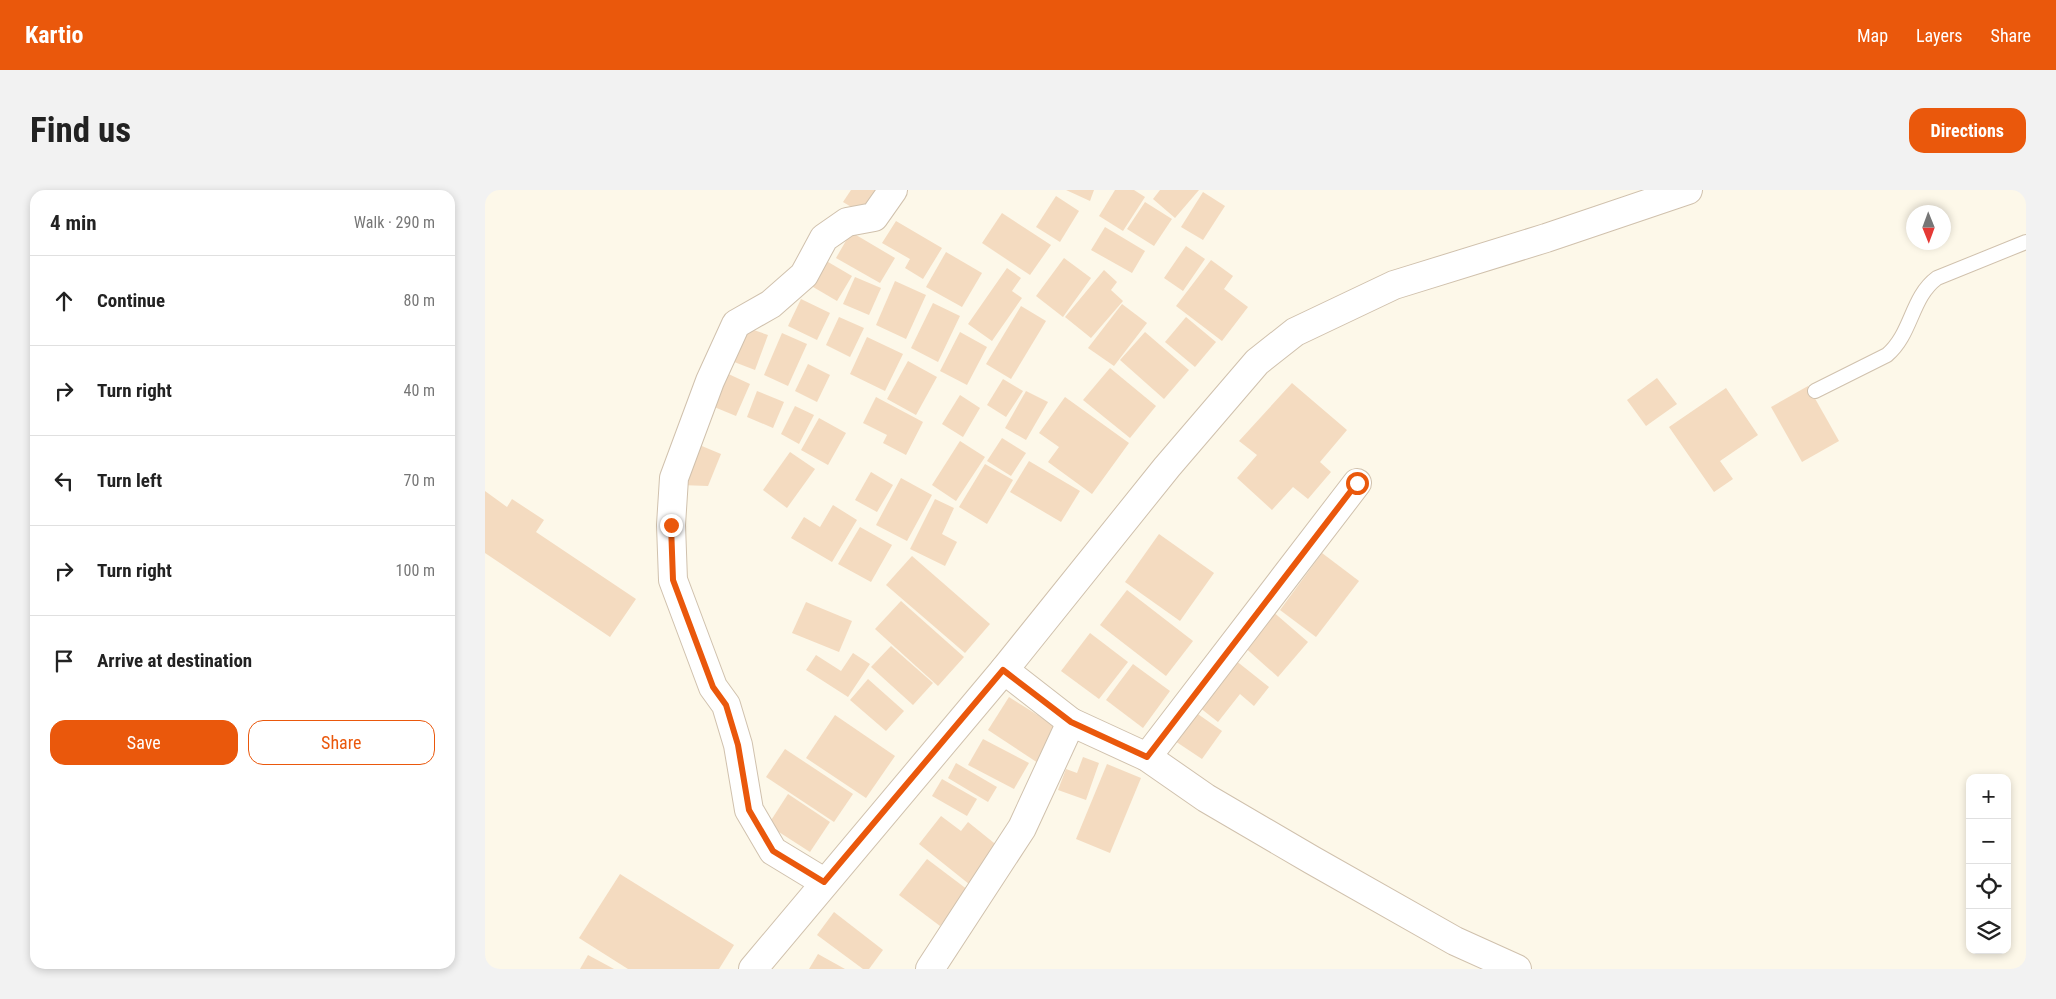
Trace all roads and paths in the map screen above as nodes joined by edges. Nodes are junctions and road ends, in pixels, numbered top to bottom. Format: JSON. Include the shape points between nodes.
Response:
{"nodes":[{"id":1,"x":893,"y":190,"type":"edge"},
{"id":2,"x":1689,"y":190,"type":"edge"},
{"id":3,"x":2026,"y":242,"type":"edge"},
{"id":4,"x":1815,"y":391,"type":"dead end"},
{"id":5,"x":1357,"y":483,"type":"dead end"},
{"id":6,"x":1003,"y":670,"type":"junction"},
{"id":7,"x":1071,"y":722,"type":"junction"},
{"id":8,"x":1147,"y":757,"type":"junction"},
{"id":9,"x":824,"y":882,"type":"junction"},
{"id":10,"x":753,"y":969,"type":"edge"},
{"id":11,"x":930,"y":969,"type":"edge"},
{"id":12,"x":1517,"y":969,"type":"edge"}],
"edges":[{"from":1,"to":9,"type":"street","via":[[874,217],[847,222],[823,238],[804,275],[771,304],[736,324],[673,478],[673,580],[713,687],[726,705],[738,745],[749,810],[773,851]]},
{"from":2,"to":6,"type":"street","via":[[1393,285],[1295,332],[1257,362],[1167,467]]},
{"from":3,"to":4,"type":"lane","via":[[1927,285],[1895,348]]},
{"from":5,"to":8,"type":"street"},
{"from":6,"to":7,"type":"street"},
{"from":6,"to":9,"type":"street"},
{"from":7,"to":8,"type":"street"},
{"from":7,"to":11,"type":"street","via":[[1022,828]]},
{"from":8,"to":12,"type":"street","via":[[1214,802],[1312,860],[1455,941]]},
{"from":9,"to":10,"type":"street"}]}
